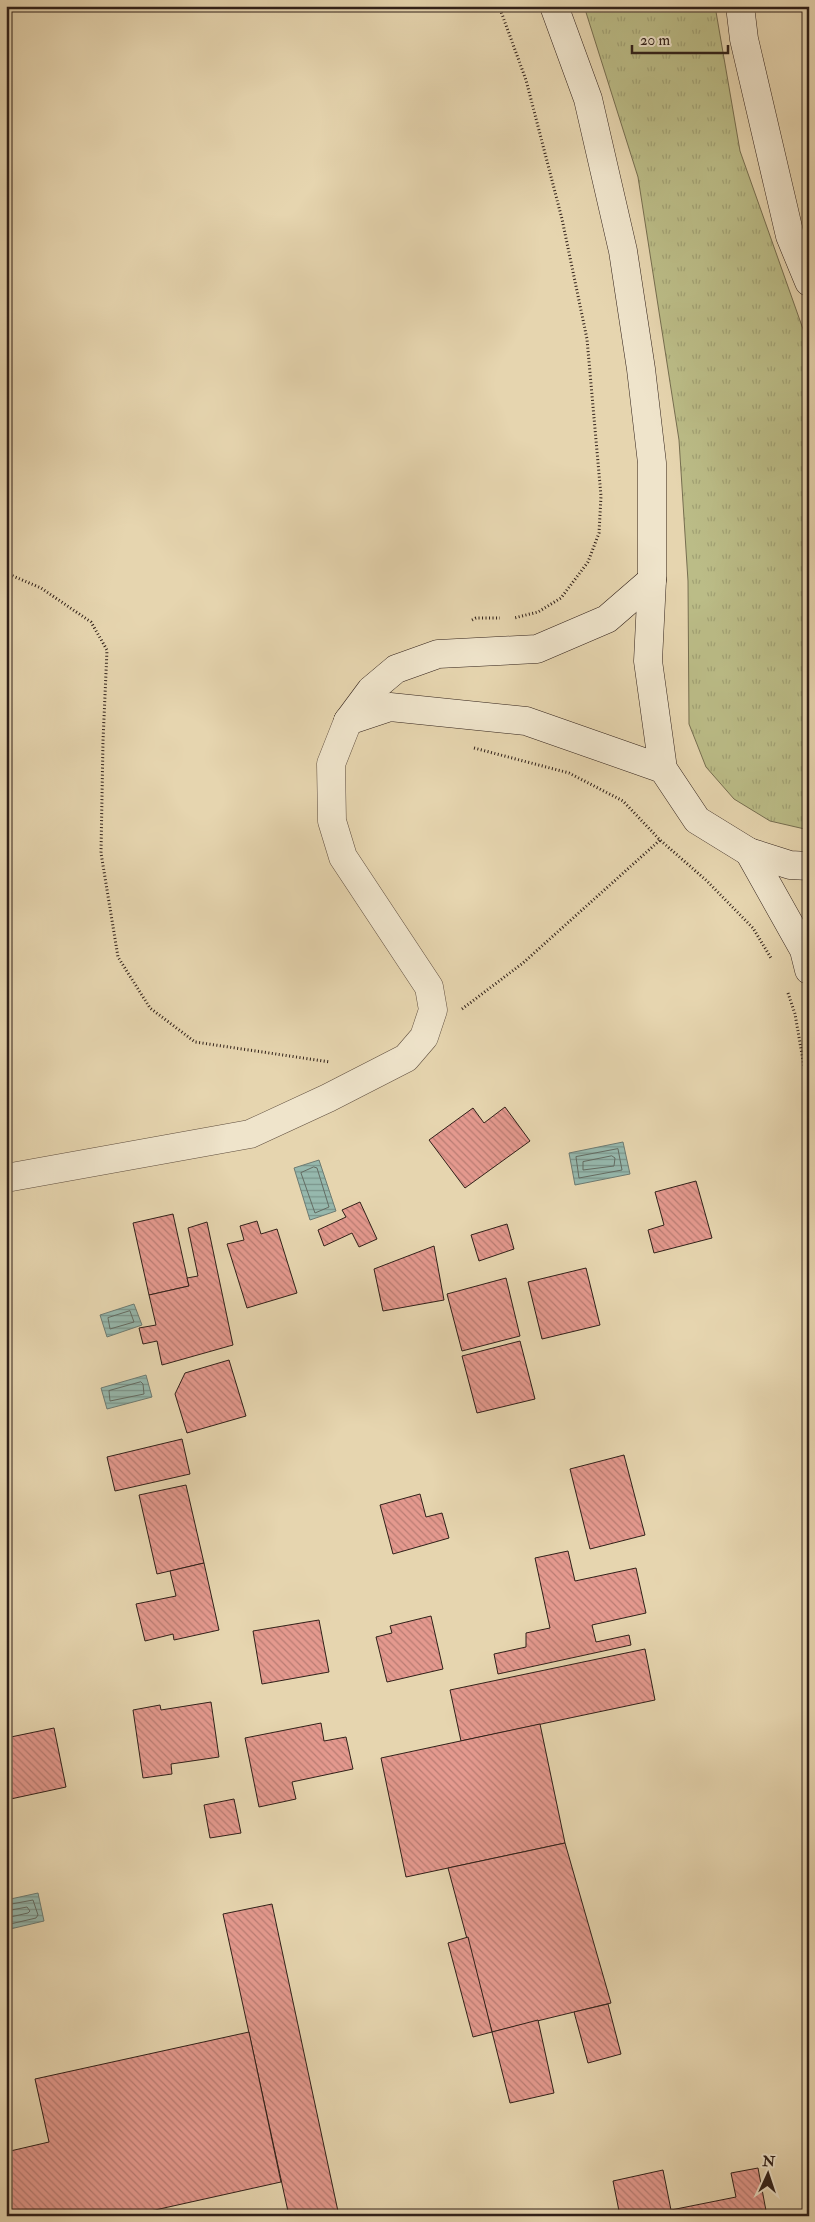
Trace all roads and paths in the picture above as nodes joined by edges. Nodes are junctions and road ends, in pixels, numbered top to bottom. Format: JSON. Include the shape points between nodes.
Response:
{"nodes":[{"id":1,"x":554,"y":6,"type":"edge"},
{"id":2,"x":740,"y":6,"type":"edge"},
{"id":3,"x":809,"y":282,"type":"edge"},
{"id":4,"x":6,"y":572,"type":"edge"},
{"id":5,"x":652,"y":580,"type":"junction"},
{"id":6,"x":348,"y":721,"type":"junction"},
{"id":7,"x":662,"y":769,"type":"junction"},
{"id":8,"x":660,"y":840,"type":"dead end"},
{"id":9,"x":749,"y":852,"type":"junction"},
{"id":10,"x":809,"y":866,"type":"edge"},
{"id":11,"x":809,"y":970,"type":"edge"},
{"id":12,"x":424,"y":1037,"type":"junction"},
{"id":13,"x":336,"y":1063,"type":"dead end"},
{"id":14,"x":6,"y":1178,"type":"edge"}],
"edges":[{"from":1,"to":5,"type":"street","via":[[588,99],[623,251],[652,463]]},
{"from":2,"to":3,"type":"street","via":[[744,39],[790,236]]},
{"from":4,"to":13,"type":"path","via":[[41,588],[91,622],[108,650],[101,853],[118,957],[150,1008],[195,1042]]},
{"from":5,"to":6,"type":"street","via":[[607,619],[537,649],[438,654],[396,668],[371,690]]},
{"from":5,"to":7,"type":"street","via":[[648,661]]},
{"from":6,"to":7,"type":"street","via":[[390,707],[526,721]]},
{"from":6,"to":12,"type":"street","via":[[331,764],[332,821],[344,858],[429,987],[433,1010]]},
{"from":7,"to":9,"type":"street","via":[[697,820]]},
{"from":8,"to":12,"type":"path","via":[[524,963]]},
{"from":9,"to":10,"type":"street","via":[[790,865]]},
{"from":9,"to":11,"type":"street","via":[[804,950]]},
{"from":12,"to":14,"type":"street","via":[[406,1058],[250,1134]]}]}
